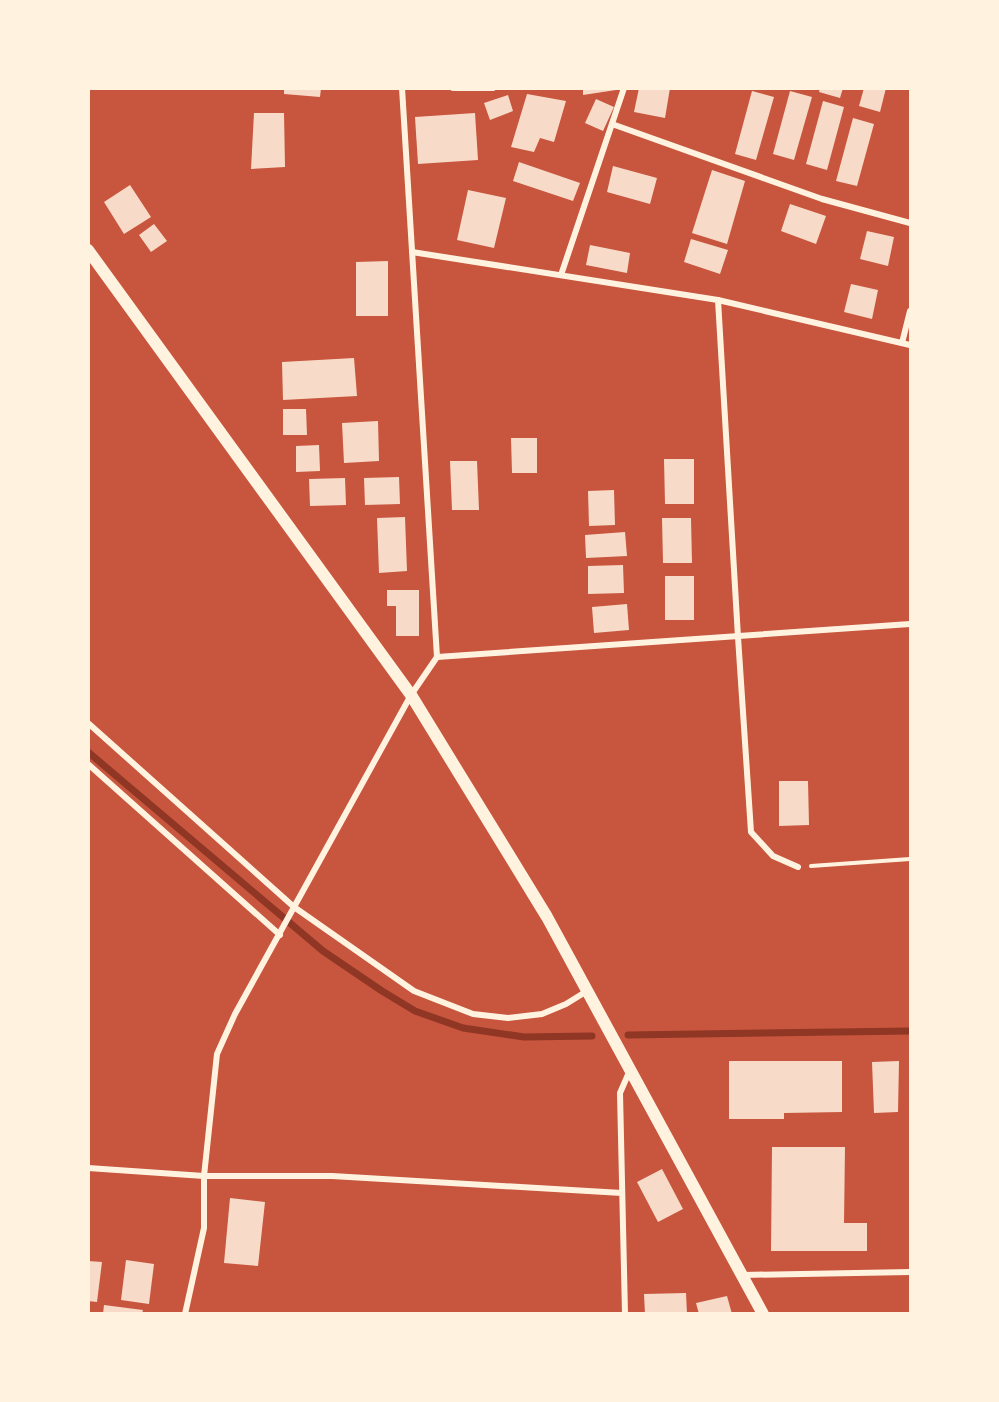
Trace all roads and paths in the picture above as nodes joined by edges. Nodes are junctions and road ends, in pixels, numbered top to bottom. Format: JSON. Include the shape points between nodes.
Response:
{"nodes":[{"id":1,"x":402,"y":88,"type":"edge"},
{"id":2,"x":453,"y":88,"type":"edge"},
{"id":3,"x":493,"y":88,"type":"edge"},
{"id":4,"x":624,"y":88,"type":"edge"},
{"id":5,"x":612,"y":124,"type":"junction"},
{"id":6,"x":910,"y":223,"type":"edge"},
{"id":7,"x":88,"y":250,"type":"edge"},
{"id":8,"x":412,"y":252,"type":"junction"},
{"id":9,"x":561,"y":275,"type":"junction"},
{"id":10,"x":718,"y":300,"type":"junction"},
{"id":11,"x":910,"y":312,"type":"edge"},
{"id":12,"x":903,"y":343,"type":"junction"},
{"id":13,"x":910,"y":345,"type":"edge"},
{"id":14,"x":910,"y":624,"type":"edge"},
{"id":15,"x":738,"y":637,"type":"junction"},
{"id":16,"x":437,"y":657,"type":"junction"},
{"id":17,"x":411,"y":695,"type":"junction"},
{"id":18,"x":88,"y":723,"type":"edge"},
{"id":19,"x":88,"y":764,"type":"edge"},
{"id":20,"x":910,"y":860,"type":"edge"},
{"id":21,"x":798,"y":867,"type":"joint"},
{"id":22,"x":294,"y":907,"type":"junction"},
{"id":23,"x":280,"y":935,"type":"junction"},
{"id":24,"x":588,"y":990,"type":"junction"},
{"id":25,"x":630,"y":1070,"type":"junction"},
{"id":26,"x":88,"y":1168,"type":"edge"},
{"id":27,"x":204,"y":1176,"type":"junction"},
{"id":28,"x":622,"y":1193,"type":"junction"},
{"id":29,"x":910,"y":1272,"type":"edge"},
{"id":30,"x":742,"y":1275,"type":"junction"},
{"id":31,"x":185,"y":1314,"type":"edge"},
{"id":32,"x":625,"y":1314,"type":"edge"},
{"id":33,"x":763,"y":1314,"type":"edge"}],
"edges":[{"from":1,"to":8,"type":"street"},
{"from":2,"to":3,"type":"street"},
{"from":4,"to":5,"type":"street"},
{"from":5,"to":6,"type":"street","via":[[822,198]]},
{"from":5,"to":9,"type":"street"},
{"from":7,"to":17,"type":"main road"},
{"from":8,"to":9,"type":"street"},
{"from":8,"to":16,"type":"street"},
{"from":9,"to":10,"type":"street"},
{"from":10,"to":12,"type":"street"},
{"from":10,"to":15,"type":"street"},
{"from":11,"to":12,"type":"street"},
{"from":12,"to":13,"type":"street"},
{"from":14,"to":15,"type":"street"},
{"from":15,"to":16,"type":"street"},
{"from":15,"to":21,"type":"street","via":[[751,832],[773,856]]},
{"from":16,"to":17,"type":"street"},
{"from":17,"to":22,"type":"street"},
{"from":17,"to":24,"type":"main road"},
{"from":18,"to":22,"type":"street"},
{"from":19,"to":23,"type":"street"},
{"from":20,"to":21,"type":"path"},
{"from":22,"to":23,"type":"street"},
{"from":22,"to":24,"type":"street","via":[[414,991],[473,1014],[508,1018],[542,1014]]},
{"from":23,"to":27,"type":"street","via":[[235,1014],[218,1054]]},
{"from":24,"to":25,"type":"main road"},
{"from":25,"to":28,"type":"street","via":[[620,1093]]},
{"from":25,"to":30,"type":"main road"},
{"from":26,"to":27,"type":"street"},
{"from":27,"to":28,"type":"street","via":[[332,1176]]},
{"from":27,"to":31,"type":"street","via":[[204,1228]]},
{"from":28,"to":32,"type":"street"},
{"from":29,"to":30,"type":"street"},
{"from":30,"to":33,"type":"main road"}]}
